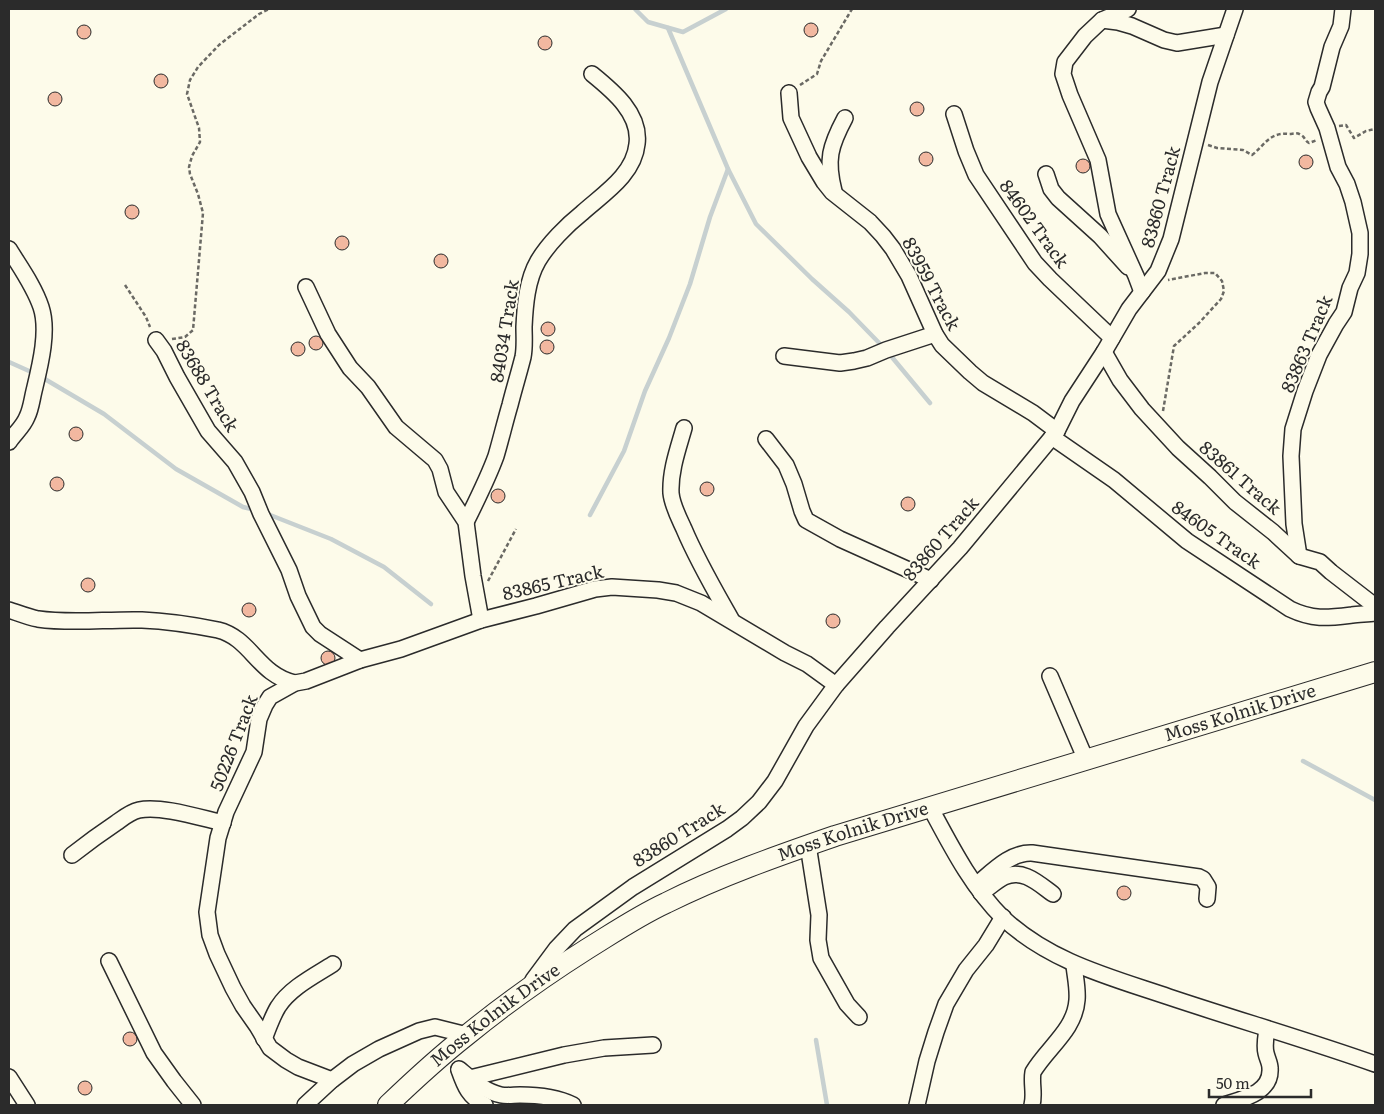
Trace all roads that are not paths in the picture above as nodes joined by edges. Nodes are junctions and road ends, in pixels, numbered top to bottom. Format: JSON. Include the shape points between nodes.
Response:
{"nodes":[{"id":1,"x":1128,"y":9,"type":"edge"},
{"id":2,"x":1235,"y":9,"type":"edge"},
{"id":3,"x":1343,"y":9,"type":"edge"},
{"id":4,"x":1102,"y":20,"type":"junction"},
{"id":5,"x":1226,"y":35,"type":"junction"},
{"id":6,"x":592,"y":74,"type":"dead end"},
{"id":7,"x":789,"y":93,"type":"road end"},
{"id":8,"x":954,"y":114,"type":"dead end"},
{"id":9,"x":844,"y":118,"type":"dead end"},
{"id":10,"x":1046,"y":174,"type":"dead end"},
{"id":11,"x":835,"y":195,"type":"junction"},
{"id":12,"x":9,"y":249,"type":"edge"},
{"id":13,"x":1141,"y":285,"type":"junction"},
{"id":14,"x":306,"y":287,"type":"dead end"},
{"id":15,"x":935,"y":334,"type":"junction"},
{"id":16,"x":1112,"y":338,"type":"junction"},
{"id":17,"x":156,"y":340,"type":"road end"},
{"id":18,"x":1104,"y":352,"type":"junction"},
{"id":19,"x":784,"y":356,"type":"dead end"},
{"id":20,"x":684,"y":428,"type":"dead end"},
{"id":21,"x":1054,"y":434,"type":"junction"},
{"id":22,"x":766,"y":439,"type":"dead end"},
{"id":23,"x":9,"y":442,"type":"edge"},
{"id":24,"x":466,"y":522,"type":"junction"},
{"id":25,"x":1299,"y":556,"type":"junction"},
{"id":26,"x":931,"y":580,"type":"junction"},
{"id":27,"x":1375,"y":606,"type":"edge"},
{"id":28,"x":9,"y":610,"type":"edge"},
{"id":29,"x":1375,"y":613,"type":"edge"},
{"id":30,"x":481,"y":620,"type":"junction"},
{"id":31,"x":731,"y":620,"type":"junction"},
{"id":32,"x":360,"y":660,"type":"junction"},
{"id":33,"x":1375,"y":672,"type":"edge"},
{"id":34,"x":1050,"y":676,"type":"dead end"},
{"id":35,"x":295,"y":683,"type":"junction"},
{"id":36,"x":836,"y":685,"type":"junction"},
{"id":37,"x":1086,"y":760,"type":"junction"},
{"id":38,"x":930,"y":807,"type":"junction"},
{"id":39,"x":223,"y":823,"type":"junction"},
{"id":40,"x":808,"y":845,"type":"junction"},
{"id":41,"x":72,"y":855,"type":"dead end"},
{"id":42,"x":978,"y":889,"type":"junction"},
{"id":43,"x":1053,"y":894,"type":"dead end"},
{"id":44,"x":1207,"y":899,"type":"dead end"},
{"id":45,"x":1003,"y":917,"type":"junction"},
{"id":46,"x":109,"y":961,"type":"dead end"},
{"id":47,"x":332,"y":964,"type":"dead end"},
{"id":48,"x":1074,"y":965,"type":"junction"},
{"id":49,"x":527,"y":990,"type":"junction"},
{"id":50,"x":859,"y":1017,"type":"dead end"},
{"id":51,"x":1267,"y":1029,"type":"junction"},
{"id":52,"x":264,"y":1039,"type":"junction"},
{"id":53,"x":459,"y":1041,"type":"junction"},
{"id":54,"x":653,"y":1045,"type":"dead end"},
{"id":55,"x":1375,"y":1064,"type":"edge"},
{"id":56,"x":464,"y":1074,"type":"junction"},
{"id":57,"x":9,"y":1077,"type":"edge"},
{"id":58,"x":332,"y":1080,"type":"junction"},
{"id":59,"x":27,"y":1105,"type":"edge"},
{"id":60,"x":193,"y":1105,"type":"edge"},
{"id":61,"x":305,"y":1105,"type":"edge"},
{"id":62,"x":388,"y":1105,"type":"edge"},
{"id":63,"x":485,"y":1105,"type":"edge"},
{"id":64,"x":573,"y":1105,"type":"edge"},
{"id":65,"x":917,"y":1105,"type":"edge"},
{"id":66,"x":1032,"y":1105,"type":"edge"},
{"id":67,"x":1224,"y":1105,"type":"edge"}],
"edges":[{"from":1,"to":4,"type":"street"},
{"from":2,"to":5,"type":"street","name":"83860 Track"},
{"from":3,"to":25,"type":"street","name":"83863 Track","via":[[1341,26],[1316,102],[1353,202],[1360,234],[1360,254],[1344,312],[1319,355],[1293,429],[1291,456]]},
{"from":4,"to":5,"type":"street","via":[[1132,26],[1177,43]]},
{"from":4,"to":13,"type":"street","via":[[1065,62],[1064,74],[1098,160],[1108,214]]},
{"from":5,"to":13,"type":"street","name":"83860 Track","via":[[1210,82],[1171,239],[1158,270]]},
{"from":6,"to":24,"type":"street","name":"84034 Track","via":[[612,90],[632,117],[638,138],[636,150],[625,173],[570,224],[534,270],[527,297],[519,374],[495,457]]},
{"from":7,"to":11,"type":"street","name":"83959 Track","via":[[791,118],[804,149]]},
{"from":8,"to":16,"type":"street","name":"84602 Track","via":[[976,175],[1035,263]]},
{"from":9,"to":11,"type":"street","via":[[835,136],[829,165]]},
{"from":10,"to":13,"type":"street","via":[[1058,198],[1095,231]]},
{"from":11,"to":15,"type":"street","name":"83959 Track","via":[[870,222],[888,243],[909,276]]},
{"from":12,"to":23,"type":"street","via":[[38,299],[44,331],[40,369],[29,412]]},
{"from":13,"to":16,"type":"street","name":"83860 Track"},
{"from":14,"to":24,"type":"street","via":[[328,334],[350,368],[368,387],[396,427],[435,460],[446,492]]},
{"from":15,"to":19,"type":"street","via":[[854,361],[840,363]]},
{"from":15,"to":21,"type":"street","name":"83959 Track","via":[[970,372],[1033,413]]},
{"from":16,"to":18,"type":"street","name":"83860 Track"},
{"from":17,"to":32,"type":"street","name":"83688 Track","via":[[208,431],[235,462],[252,492],[313,627]]},
{"from":18,"to":21,"type":"street","name":"83860 Track"},
{"from":18,"to":25,"type":"street","name":"83861 Track","via":[[1131,395],[1178,448]]},
{"from":20,"to":31,"type":"street","via":[[676,454],[671,495],[694,552]]},
{"from":21,"to":26,"type":"street","name":"83860 Track"},
{"from":21,"to":29,"type":"street","name":"84605 Track","via":[[1187,541],[1290,608],[1306,616],[1321,618]]},
{"from":22,"to":26,"type":"street","via":[[786,465],[806,520]]},
{"from":24,"to":30,"type":"street"},
{"from":25,"to":27,"type":"street","name":"83861 Track","via":[[1320,562]]},
{"from":26,"to":36,"type":"street","name":"83860 Track"},
{"from":28,"to":35,"type":"street","via":[[53,620],[142,620],[220,630],[237,638],[276,676]]},
{"from":30,"to":31,"type":"street","name":"83865 Track","via":[[612,587],[676,593]]},
{"from":30,"to":32,"type":"street","name":"83865 Track"},
{"from":31,"to":36,"type":"street","name":"83865 Track","via":[[807,664]]},
{"from":32,"to":35,"type":"street","name":"83865 Track"},
{"from":33,"to":37,"type":"main road","name":"Moss Kolnik Drive"},
{"from":34,"to":37,"type":"street"},
{"from":35,"to":39,"type":"street","name":"50226 Track","via":[[270,697],[265,705],[254,752]]},
{"from":36,"to":49,"type":"street","name":"83860 Track","via":[[806,726],[775,781],[759,802],[727,829],[633,887],[575,928]]},
{"from":37,"to":38,"type":"main road","name":"Moss Kolnik Drive"},
{"from":38,"to":40,"type":"main road","name":"Moss Kolnik Drive"},
{"from":38,"to":42,"type":"street"},
{"from":39,"to":41,"type":"street","via":[[188,814],[138,810]]},
{"from":39,"to":52,"type":"street","name":"50226 Track","via":[[207,912],[210,936],[233,988]]},
{"from":40,"to":49,"type":"main road","name":"Moss Kolnik Drive","via":[[754,864],[629,922]]},
{"from":40,"to":50,"type":"street","via":[[819,915],[821,958],[847,1004]]},
{"from":42,"to":43,"type":"street","via":[[1017,874],[1025,875]]},
{"from":42,"to":44,"type":"street","via":[[1009,859],[1024,852],[1199,877],[1208,887]]},
{"from":42,"to":45,"type":"street"},
{"from":45,"to":48,"type":"street","via":[[1025,936]]},
{"from":45,"to":65,"type":"street","via":[[946,1004]]},
{"from":46,"to":60,"type":"street","via":[[154,1053]]},
{"from":47,"to":52,"type":"street","via":[[296,988],[282,1002]]},
{"from":48,"to":51,"type":"street"},
{"from":48,"to":66,"type":"street","via":[[1077,1006],[1065,1030],[1033,1072]]},
{"from":49,"to":53,"type":"main road","name":"Moss Kolnik Drive"},
{"from":51,"to":55,"type":"street"},
{"from":51,"to":67,"type":"street","via":[[1266,1051],[1270,1068],[1265,1085],[1254,1094]]},
{"from":52,"to":58,"type":"street","name":"50226 Track","via":[[286,1060]]},
{"from":53,"to":56,"type":"street"},
{"from":53,"to":58,"type":"street","via":[[436,1027],[419,1031],[367,1056]]},
{"from":53,"to":62,"type":"main road","name":"Moss Kolnik Drive"},
{"from":54,"to":56,"type":"street","via":[[604,1048]]},
{"from":56,"to":63,"type":"street","via":[[470,1094]]},
{"from":56,"to":64,"type":"street","via":[[501,1095],[553,1098]]},
{"from":57,"to":59,"type":"street"},
{"from":58,"to":61,"type":"street"}]}
